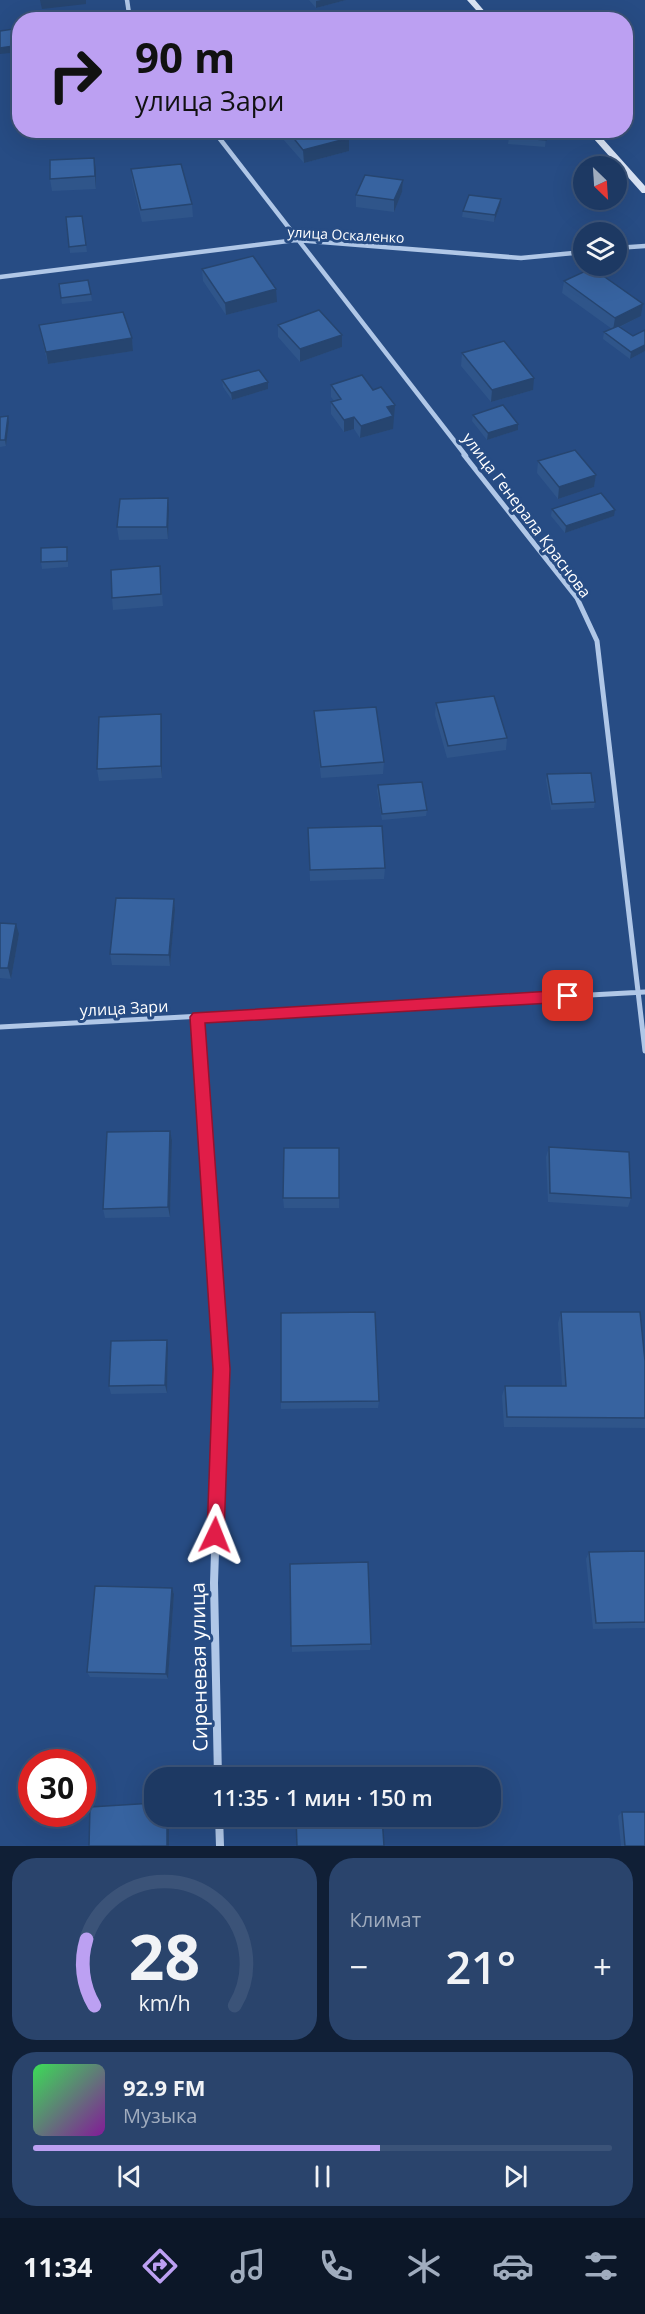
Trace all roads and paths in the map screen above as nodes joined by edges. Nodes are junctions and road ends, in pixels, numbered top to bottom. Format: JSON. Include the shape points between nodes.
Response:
{"nodes":[{"id":1,"x":471,"y":0,"type":"edge"},
{"id":2,"x":482,"y":12,"type":"edge"},
{"id":3,"x":219,"y":138,"type":"edge"},
{"id":4,"x":597,"y":138,"type":"edge"},
{"id":5,"x":645,"y":191,"type":"edge"},
{"id":6,"x":296,"y":240,"type":"junction"},
{"id":7,"x":645,"y":246,"type":"edge"},
{"id":8,"x":627,"y":248,"type":"edge"},
{"id":9,"x":573,"y":253,"type":"edge"},
{"id":10,"x":0,"y":277,"type":"edge"},
{"id":11,"x":637,"y":992,"type":"junction"},
{"id":12,"x":645,"y":992,"type":"edge"},
{"id":13,"x":198,"y":1017,"type":"junction"},
{"id":14,"x":0,"y":1027,"type":"edge"},
{"id":15,"x":645,"y":1051,"type":"edge"},
{"id":16,"x":218,"y":1767,"type":"edge"},
{"id":17,"x":219,"y":1827,"type":"edge"},
{"id":18,"x":220,"y":1846,"type":"edge"}],
"edges":[{"from":1,"to":2,"type":"street"},
{"from":3,"to":6,"type":"street","name":"улица Генерала Краснова"},
{"from":4,"to":5,"type":"street"},
{"from":6,"to":9,"type":"street","name":"улица Оскаленко","via":[[521,258]]},
{"from":6,"to":10,"type":"street","name":"улица Оскаленко"},
{"from":6,"to":11,"type":"street","name":"улица Генерала Краснова","via":[[577,598],[597,641]]},
{"from":7,"to":8,"type":"street"},
{"from":11,"to":12,"type":"street","name":"улица Зари"},
{"from":11,"to":13,"type":"street","name":"улица Зари"},
{"from":11,"to":15,"type":"street","name":"улица Генерала Краснова"},
{"from":13,"to":14,"type":"street","name":"улица Зари"},
{"from":13,"to":16,"type":"street","name":"Сиреневая улица","via":[[221,1369],[214,1583]]},
{"from":17,"to":18,"type":"street"}]}
